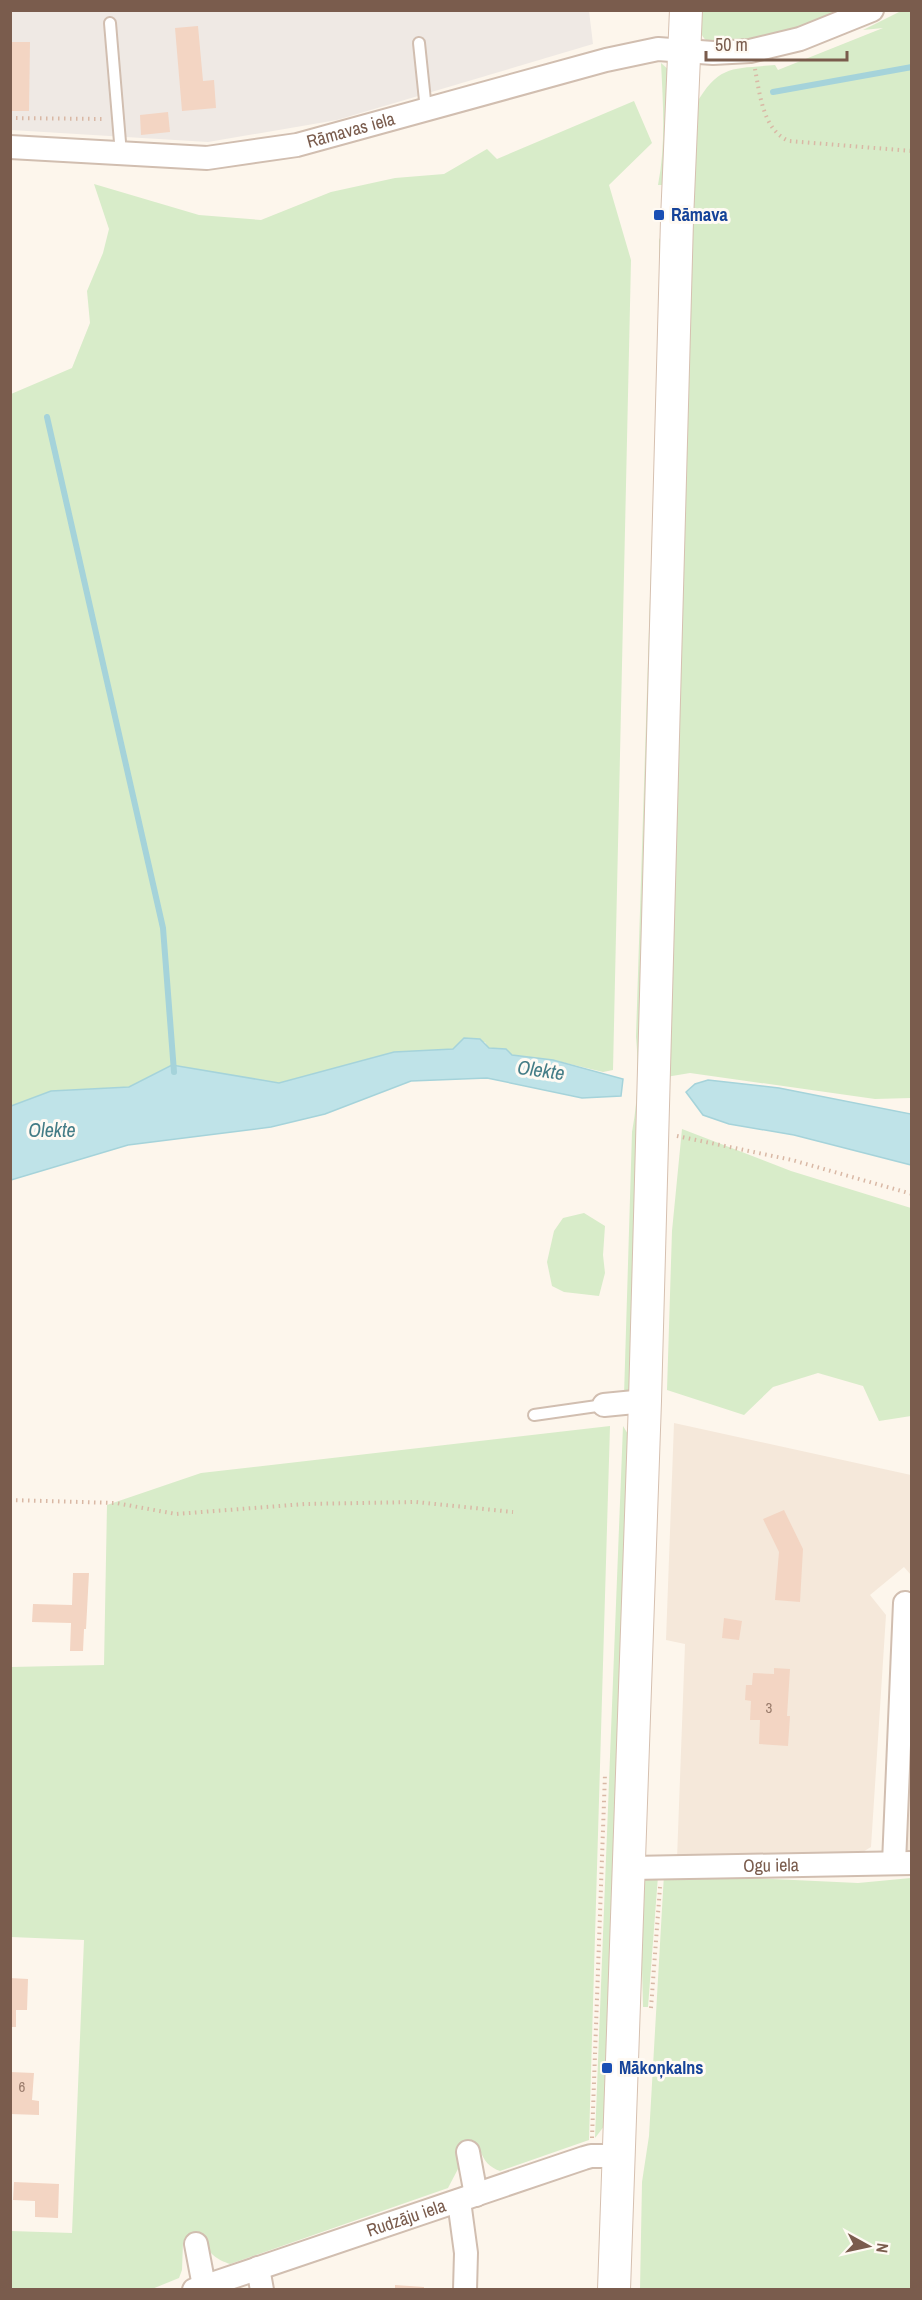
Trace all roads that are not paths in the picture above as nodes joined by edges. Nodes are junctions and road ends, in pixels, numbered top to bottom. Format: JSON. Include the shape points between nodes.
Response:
{"nodes":[{"id":1,"x":686,"y":10,"type":"edge"},
{"id":2,"x":872,"y":10,"type":"edge"},
{"id":3,"x":111,"y":23,"type":"dead end"},
{"id":4,"x":419,"y":43,"type":"dead end"},
{"id":5,"x":683,"y":51,"type":"junction"},
{"id":6,"x":426,"y":110,"type":"junction"},
{"id":7,"x":10,"y":147,"type":"edge"},
{"id":8,"x":121,"y":154,"type":"junction"},
{"id":9,"x":645,"y":1401,"type":"junction"},
{"id":10,"x":604,"y":1405,"type":"joint"},
{"id":11,"x":534,"y":1415,"type":"dead end"},
{"id":12,"x":905,"y":1603,"type":"dead end"},
{"id":13,"x":903,"y":1863,"type":"edge"},
{"id":14,"x":630,"y":1868,"type":"junction"},
{"id":15,"x":468,"y":2152,"type":"dead end"},
{"id":16,"x":618,"y":2156,"type":"junction"},
{"id":17,"x":468,"y":2198,"type":"junction"},
{"id":18,"x":196,"y":2244,"type":"dead end"},
{"id":19,"x":260,"y":2279,"type":"edge"},
{"id":20,"x":199,"y":2288,"type":"edge"},
{"id":21,"x":465,"y":2289,"type":"edge"},
{"id":22,"x":614,"y":2289,"type":"edge"}],
"edges":[{"from":1,"to":5,"type":"main road"},
{"from":2,"to":5,"type":"street","name":"Rāmavas iela","via":[[800,39],[750,51]]},
{"from":3,"to":8,"type":"lane"},
{"from":4,"to":6,"type":"lane"},
{"from":5,"to":6,"type":"street","name":"Rāmavas iela","via":[[658,49],[606,60]]},
{"from":5,"to":9,"type":"main road"},
{"from":6,"to":8,"type":"street","name":"Rāmavas iela","via":[[297,145],[207,158]]},
{"from":7,"to":8,"type":"street","name":"Rāmavas iela"},
{"from":9,"to":10,"type":"street"},
{"from":9,"to":14,"type":"main road"},
{"from":10,"to":11,"type":"lane"},
{"from":12,"to":13,"type":"street"},
{"from":13,"to":14,"type":"street","name":"Ogu iela"},
{"from":14,"to":16,"type":"main road"},
{"from":15,"to":17,"type":"street"},
{"from":16,"to":17,"type":"street","name":"Rudzāju iela","via":[[591,2156]]},
{"from":16,"to":22,"type":"main road"},
{"from":17,"to":19,"type":"street","name":"Rudzāju iela"},
{"from":17,"to":21,"type":"street"},
{"from":18,"to":20,"type":"street"},
{"from":19,"to":20,"type":"street","name":"Rudzāju iela"}]}
